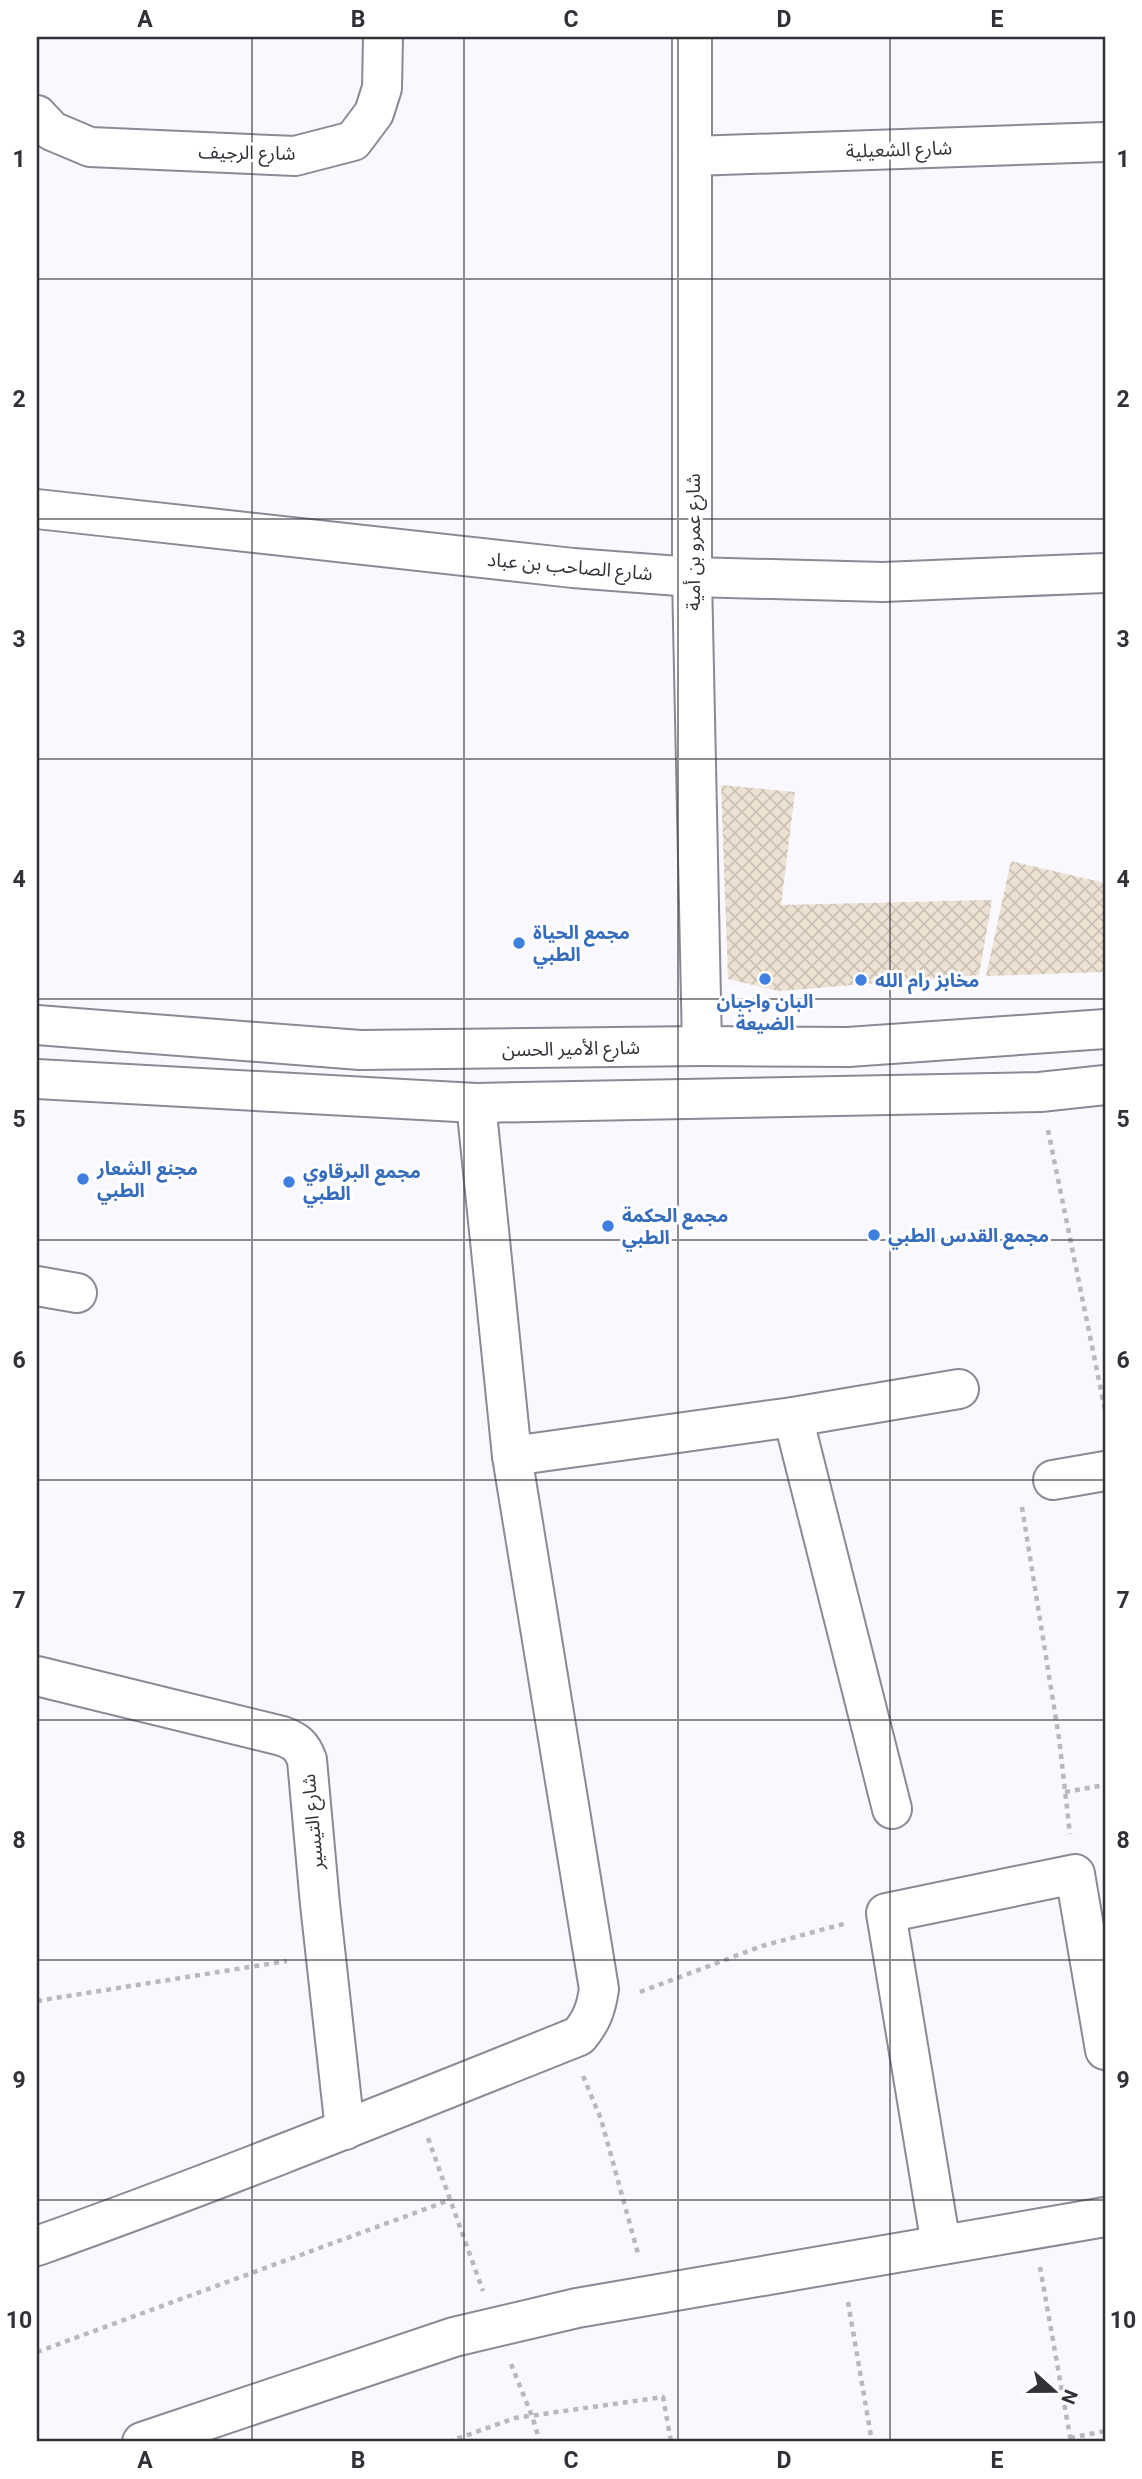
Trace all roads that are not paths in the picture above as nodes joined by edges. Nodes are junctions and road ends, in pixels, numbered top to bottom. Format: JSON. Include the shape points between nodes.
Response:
{"nodes":[{"id":1,"x":383,"y":37,"type":"edge"},
{"id":2,"x":692,"y":37,"type":"edge"},
{"id":3,"x":37,"y":115,"type":"edge"},
{"id":4,"x":1105,"y":142,"type":"edge"},
{"id":5,"x":693,"y":156,"type":"junction"},
{"id":6,"x":37,"y":509,"type":"edge"},
{"id":7,"x":1105,"y":573,"type":"edge"},
{"id":8,"x":692,"y":577,"type":"junction"},
{"id":9,"x":37,"y":1025,"type":"edge"},
{"id":10,"x":1105,"y":1029,"type":"edge"},
{"id":11,"x":702,"y":1046,"type":"junction"},
{"id":12,"x":37,"y":1079,"type":"edge"},
{"id":13,"x":1105,"y":1085,"type":"edge"},
{"id":14,"x":476,"y":1103,"type":"junction"},
{"id":15,"x":37,"y":1286,"type":"edge"},
{"id":16,"x":77,"y":1293,"type":"dead end"},
{"id":17,"x":959,"y":1389,"type":"dead end"},
{"id":18,"x":793,"y":1417,"type":"junction"},
{"id":19,"x":512,"y":1456,"type":"junction"},
{"id":20,"x":1105,"y":1471,"type":"edge"},
{"id":21,"x":1053,"y":1480,"type":"road end"},
{"id":22,"x":37,"y":1676,"type":"edge"},
{"id":23,"x":892,"y":1809,"type":"dead end"},
{"id":24,"x":1105,"y":2050,"type":"edge"},
{"id":25,"x":345,"y":2130,"type":"junction"},
{"id":26,"x":1105,"y":2217,"type":"edge"},
{"id":27,"x":941,"y":2245,"type":"junction"},
{"id":28,"x":37,"y":2246,"type":"edge"},
{"id":29,"x":142,"y":2442,"type":"edge"}],
"edges":[{"from":1,"to":3,"type":"main road","name":"شارع الرجيف","via":[[382,88],[374,113],[353,142],[295,156],[89,147],[52,131]]},
{"from":2,"to":5,"type":"main road","name":"شارع عمرو بن أمية"},
{"from":4,"to":5,"type":"main road","name":"شارع الشعيلية"},
{"from":5,"to":8,"type":"main road","name":"شارع عمرو بن أمية"},
{"from":6,"to":8,"type":"main road","name":"شارع الصاحب بن عباد"},
{"from":7,"to":8,"type":"main road","name":"شارع الصاحب بن عباد","via":[[883,582]]},
{"from":8,"to":11,"type":"main road","name":"شارع عمرو بن أمية"},
{"from":9,"to":11,"type":"main road","name":"شارع الأمير الحسن","via":[[360,1050]]},
{"from":10,"to":11,"type":"main road","name":"شارع الأمير الحسن","via":[[848,1047]]},
{"from":12,"to":14,"type":"main road"},
{"from":13,"to":14,"type":"main road","via":[[1040,1092]]},
{"from":14,"to":19,"type":"main road"},
{"from":15,"to":16,"type":"main road"},
{"from":17,"to":18,"type":"main road"},
{"from":18,"to":19,"type":"main road"},
{"from":18,"to":23,"type":"main road"},
{"from":19,"to":25,"type":"main road","via":[[598,1989],[597,2007],[579,2036]]},
{"from":20,"to":21,"type":"main road"},
{"from":22,"to":25,"type":"main road","name":"شارع التيسير","via":[[282,1736],[302,1748],[307,1760]]},
{"from":24,"to":27,"type":"main road","via":[[1075,1874],[886,1913]]},
{"from":25,"to":28,"type":"main road"},
{"from":26,"to":27,"type":"main road"},
{"from":27,"to":29,"type":"main road","via":[[577,2308],[497,2327],[442,2341]]}]}
